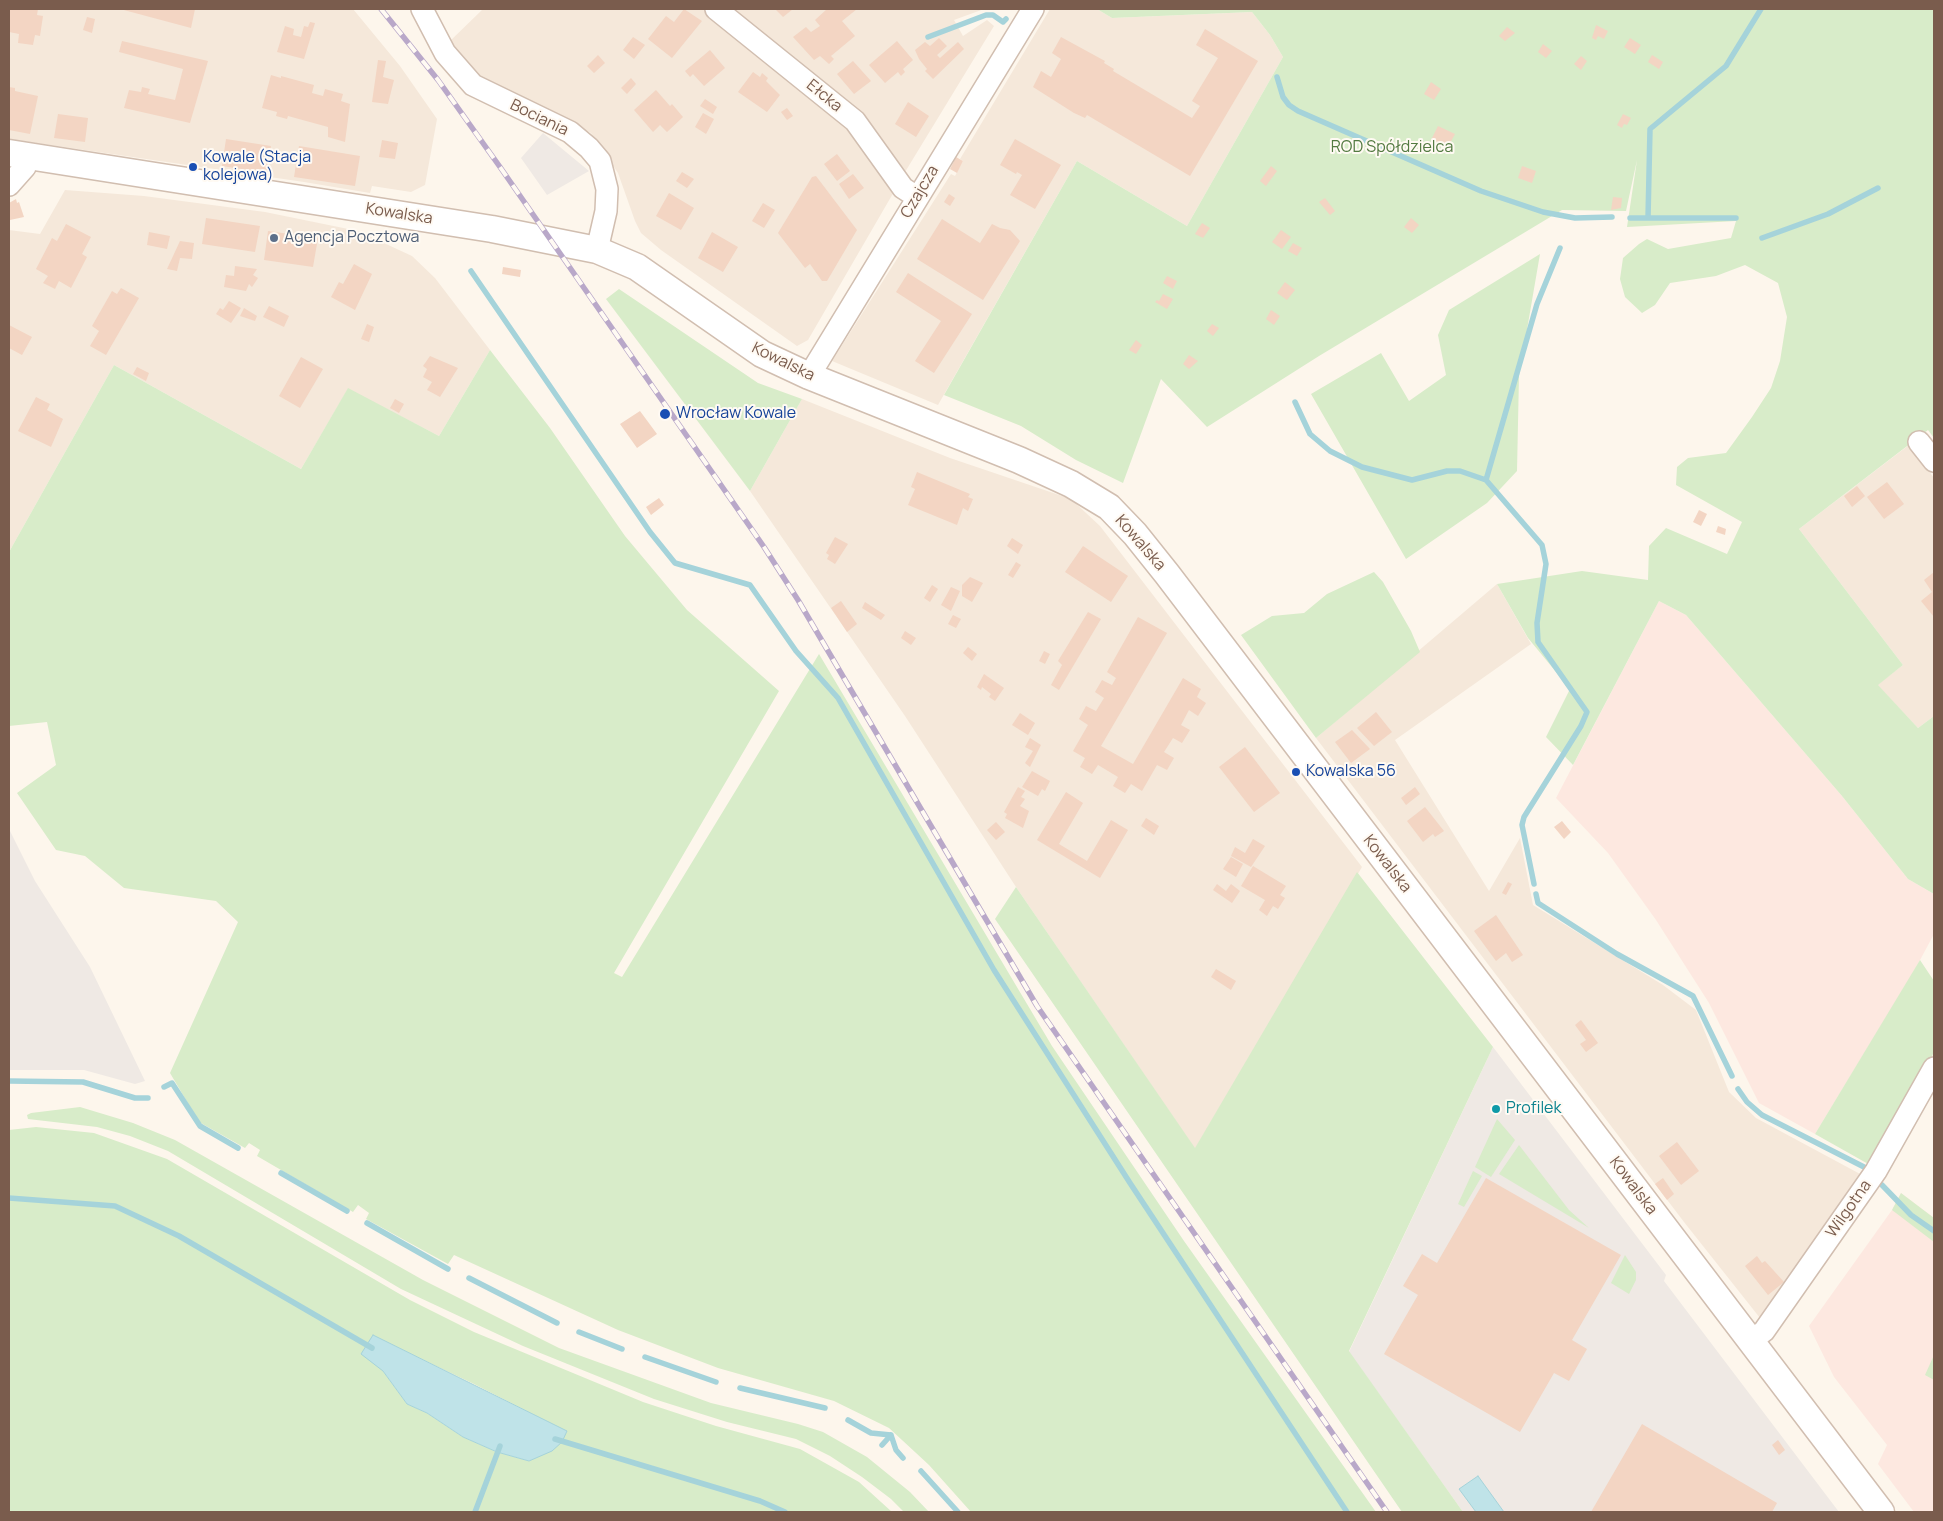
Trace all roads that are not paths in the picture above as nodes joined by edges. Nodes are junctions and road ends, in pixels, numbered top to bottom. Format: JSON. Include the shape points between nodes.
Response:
{"nodes":[{"id":1,"x":422,"y":9,"type":"edge"},
{"id":2,"x":716,"y":9,"type":"edge"},
{"id":3,"x":1033,"y":9,"type":"edge"},
{"id":4,"x":18,"y":154,"type":"edge"},
{"id":5,"x":9,"y":185,"type":"edge"},
{"id":6,"x":917,"y":197,"type":"junction"},
{"id":7,"x":597,"y":250,"type":"junction"},
{"id":8,"x":809,"y":376,"type":"junction"},
{"id":9,"x":1919,"y":442,"type":"dead end"},
{"id":10,"x":1934,"y":461,"type":"edge"},
{"id":11,"x":1934,"y":1068,"type":"edge"},
{"id":12,"x":1751,"y":1341,"type":"junction"},
{"id":13,"x":1881,"y":1512,"type":"edge"}],
"edges":[{"from":1,"to":7,"type":"street","name":"Bociania","via":[[445,54],[473,85],[570,132],[600,161],[607,189],[606,211]]},
{"from":2,"to":6,"type":"street","name":"Ełcka","via":[[855,120],[903,188]]},
{"from":3,"to":6,"type":"street","name":"Czajcza"},
{"from":4,"to":5,"type":"street","via":[[25,167]]},
{"from":4,"to":7,"type":"street","name":"Kowalska","via":[[492,229]]},
{"from":6,"to":8,"type":"street","name":"Czajcza"},
{"from":7,"to":8,"type":"street","name":"Kowalska","via":[[637,268],[756,351]]},
{"from":8,"to":12,"type":"street","name":"Kowalska","via":[[1019,460],[1096,497],[1122,519]]},
{"from":9,"to":10,"type":"street"},
{"from":11,"to":12,"type":"street","name":"Wilgotna","via":[[1876,1171],[1764,1331]]},
{"from":12,"to":13,"type":"street","name":"Kowalska"}]}
